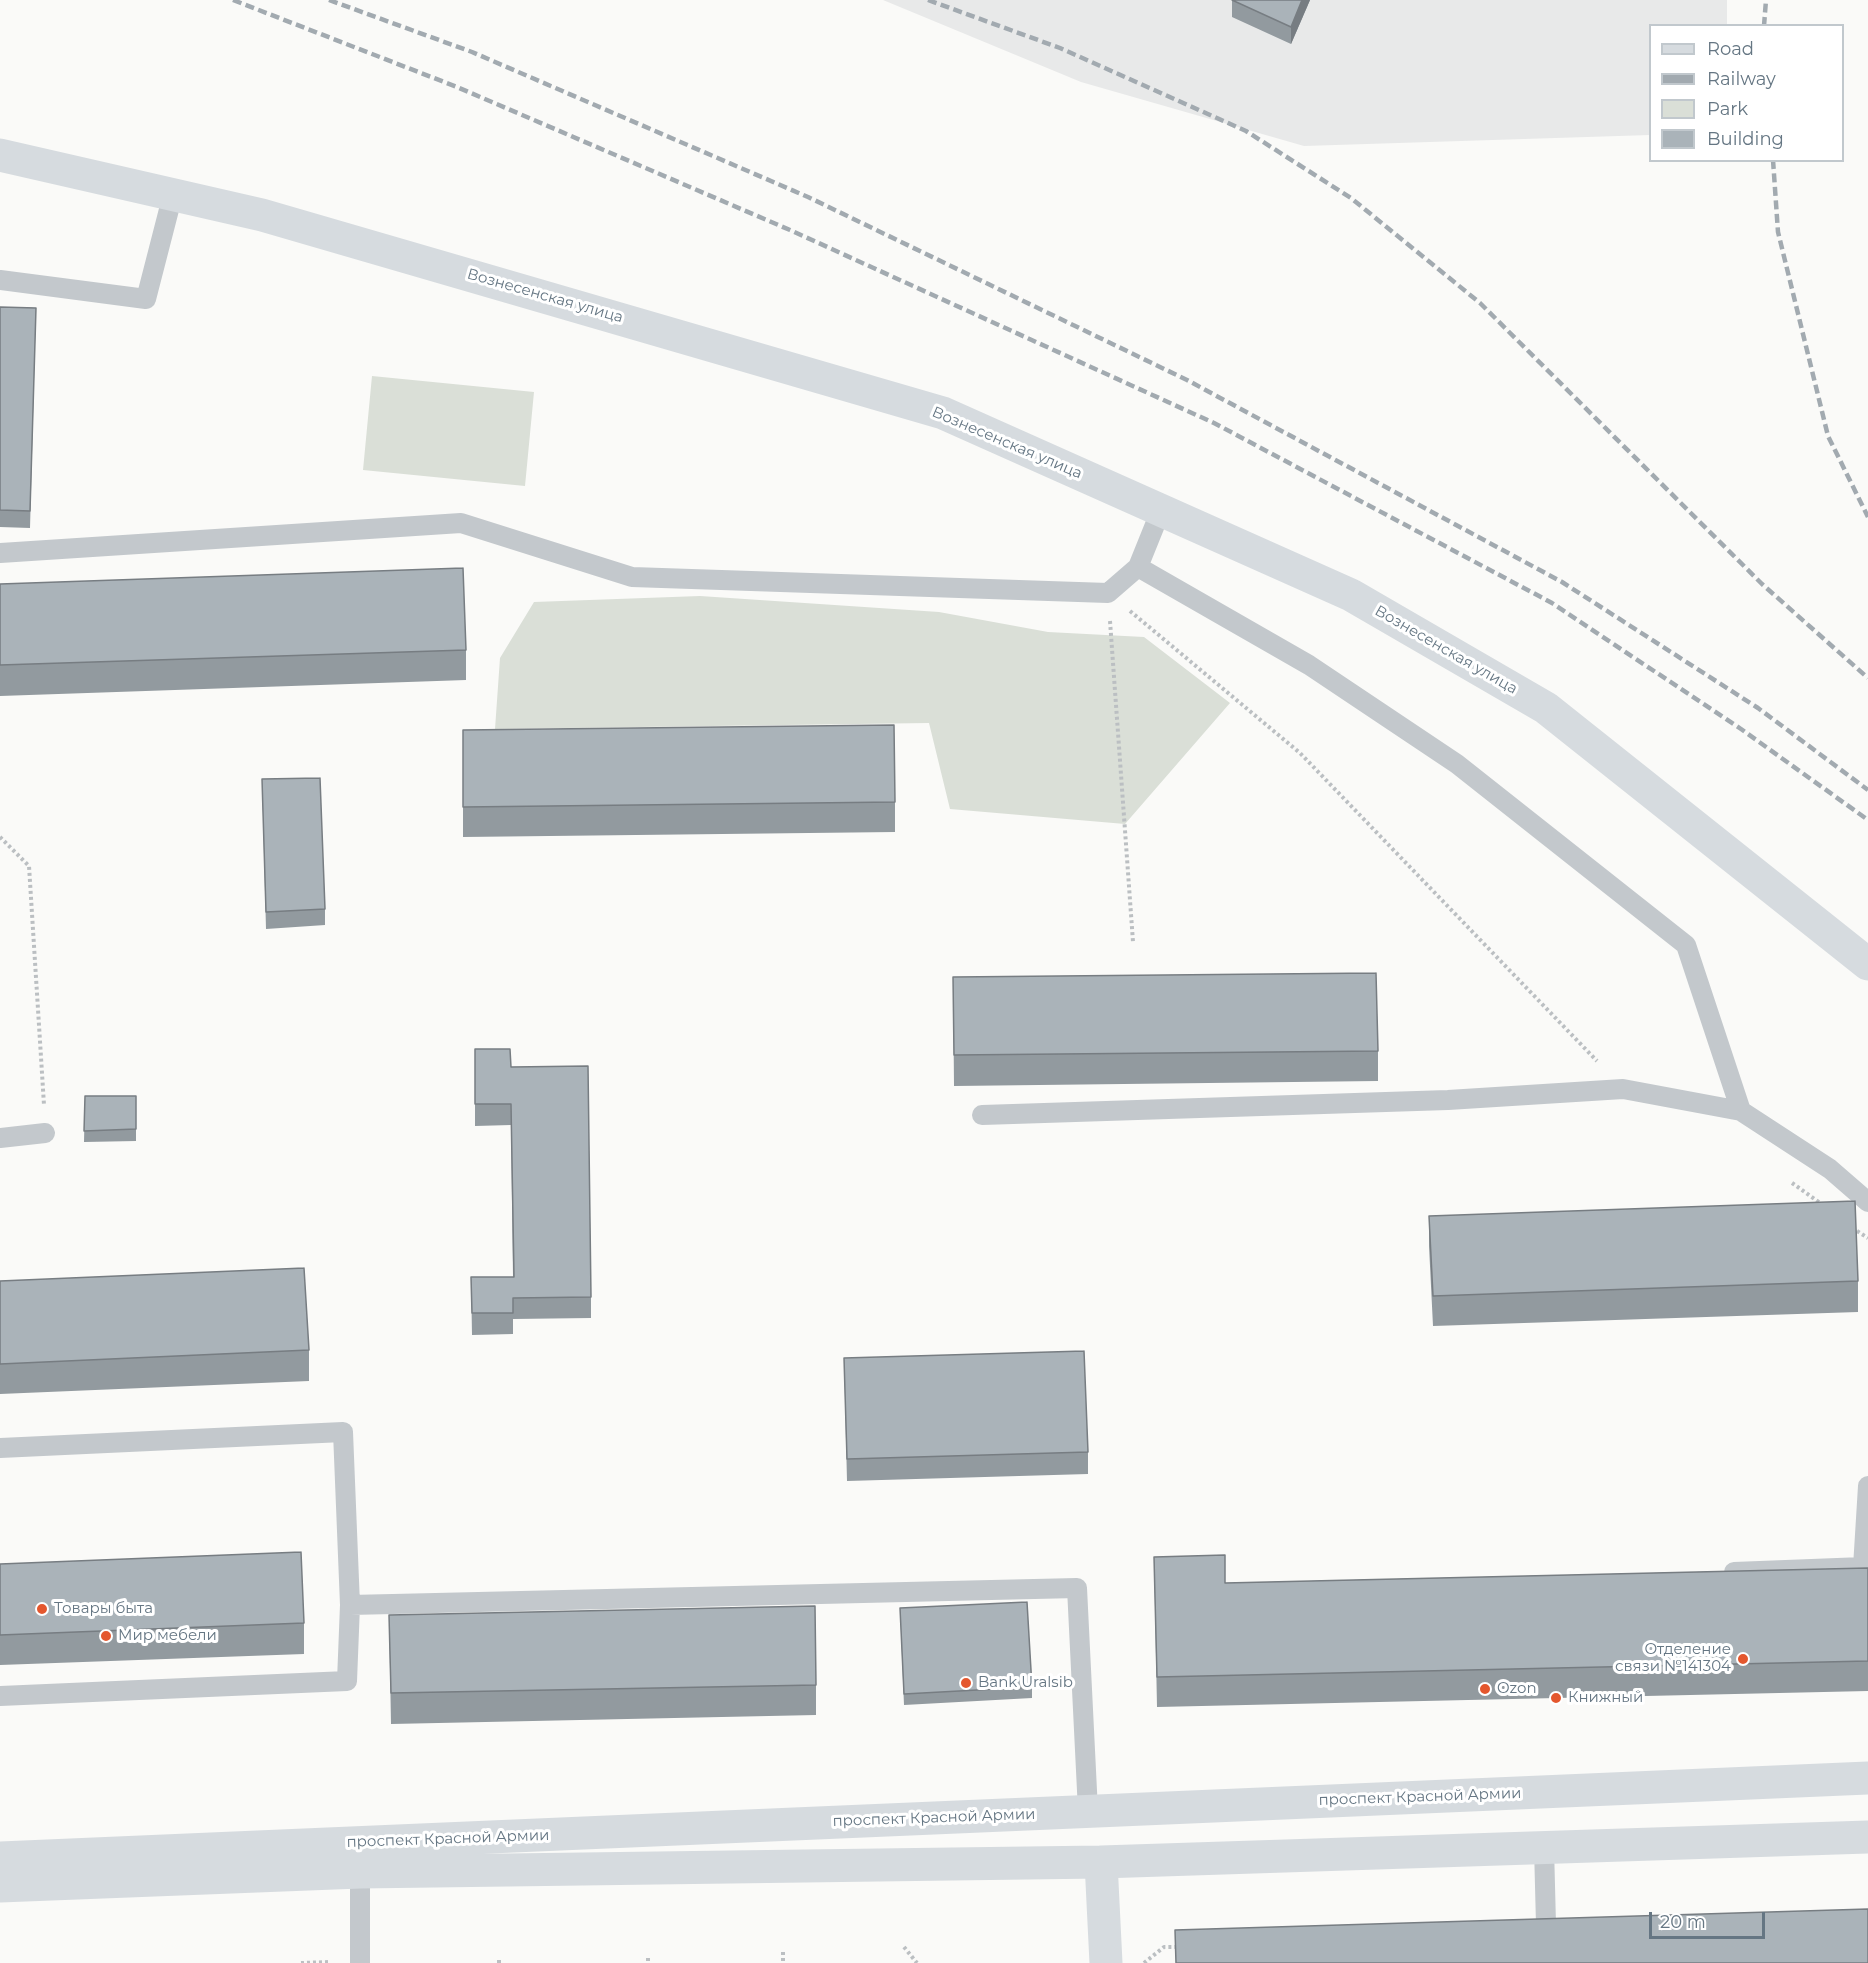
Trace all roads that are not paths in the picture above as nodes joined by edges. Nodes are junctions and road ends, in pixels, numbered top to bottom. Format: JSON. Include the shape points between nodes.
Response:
{"nodes":[{"id":1,"x":0,"y":155,"type":"edge"},
{"id":2,"x":173,"y":194,"type":"junction"},
{"id":3,"x":0,"y":280,"type":"edge"},
{"id":4,"x":1161,"y":510,"type":"junction"},
{"id":5,"x":0,"y":553,"type":"edge"},
{"id":6,"x":1138,"y":567,"type":"junction"},
{"id":7,"x":1868,"y":964,"type":"edge"},
{"id":8,"x":1741,"y":1111,"type":"junction"},
{"id":9,"x":981,"y":1115,"type":"dead end"},
{"id":10,"x":45,"y":1133,"type":"road end"},
{"id":11,"x":0,"y":1138,"type":"edge"},
{"id":12,"x":1868,"y":1202,"type":"edge"},
{"id":13,"x":0,"y":1448,"type":"edge"},
{"id":14,"x":1868,"y":1486,"type":"edge"},
{"id":15,"x":1709,"y":1572,"type":"edge"},
{"id":16,"x":350,"y":1605,"type":"junction"},
{"id":17,"x":0,"y":1696,"type":"edge"},
{"id":18,"x":1868,"y":1778,"type":"edge"},
{"id":19,"x":1088,"y":1811,"type":"junction"},
{"id":20,"x":1868,"y":1837,"type":"edge"},
{"id":21,"x":1544,"y":1847,"type":"junction"},
{"id":22,"x":0,"y":1858,"type":"edge"},
{"id":23,"x":1101,"y":1862,"type":"junction"},
{"id":24,"x":360,"y":1872,"type":"junction"},
{"id":25,"x":0,"y":1886,"type":"edge"},
{"id":26,"x":360,"y":1963,"type":"edge"},
{"id":27,"x":1106,"y":1963,"type":"edge"},
{"id":28,"x":1546,"y":1963,"type":"edge"}],
"edges":[{"from":1,"to":2,"type":"main road","name":"Вознесенская улица"},
{"from":2,"to":3,"type":"lane","via":[[146,299]]},
{"from":2,"to":4,"type":"main road","name":"Вознесенская улица","via":[[262,215],[942,413]]},
{"from":4,"to":6,"type":"lane"},
{"from":4,"to":7,"type":"main road","name":"Вознесенская улица","via":[[1351,595],[1546,708]]},
{"from":5,"to":6,"type":"lane","via":[[461,523],[632,577],[1108,593]]},
{"from":6,"to":8,"type":"lane","via":[[1309,665],[1457,764],[1686,945]]},
{"from":8,"to":9,"type":"lane","via":[[1623,1089],[1448,1100]]},
{"from":8,"to":12,"type":"lane","via":[[1830,1169]]},
{"from":10,"to":11,"type":"lane"},
{"from":13,"to":16,"type":"lane","via":[[344,1432]]},
{"from":14,"to":15,"type":"lane","via":[[1863,1567]]},
{"from":16,"to":17,"type":"lane","via":[[347,1681]]},
{"from":16,"to":19,"type":"lane","via":[[1077,1588]]},
{"from":18,"to":19,"type":"main road","name":"проспект Красной Армии"},
{"from":19,"to":22,"type":"main road","name":"проспект Красной Армии"},
{"from":20,"to":21,"type":"main road","name":"проспект Красной Армии"},
{"from":21,"to":23,"type":"main road","name":"проспект Красной Армии"},
{"from":21,"to":28,"type":"lane"},
{"from":23,"to":24,"type":"main road","name":"проспект Красной Армии"},
{"from":23,"to":27,"type":"main road"},
{"from":24,"to":25,"type":"main road","name":"проспект Красной Армии"},
{"from":24,"to":26,"type":"lane"}]}
